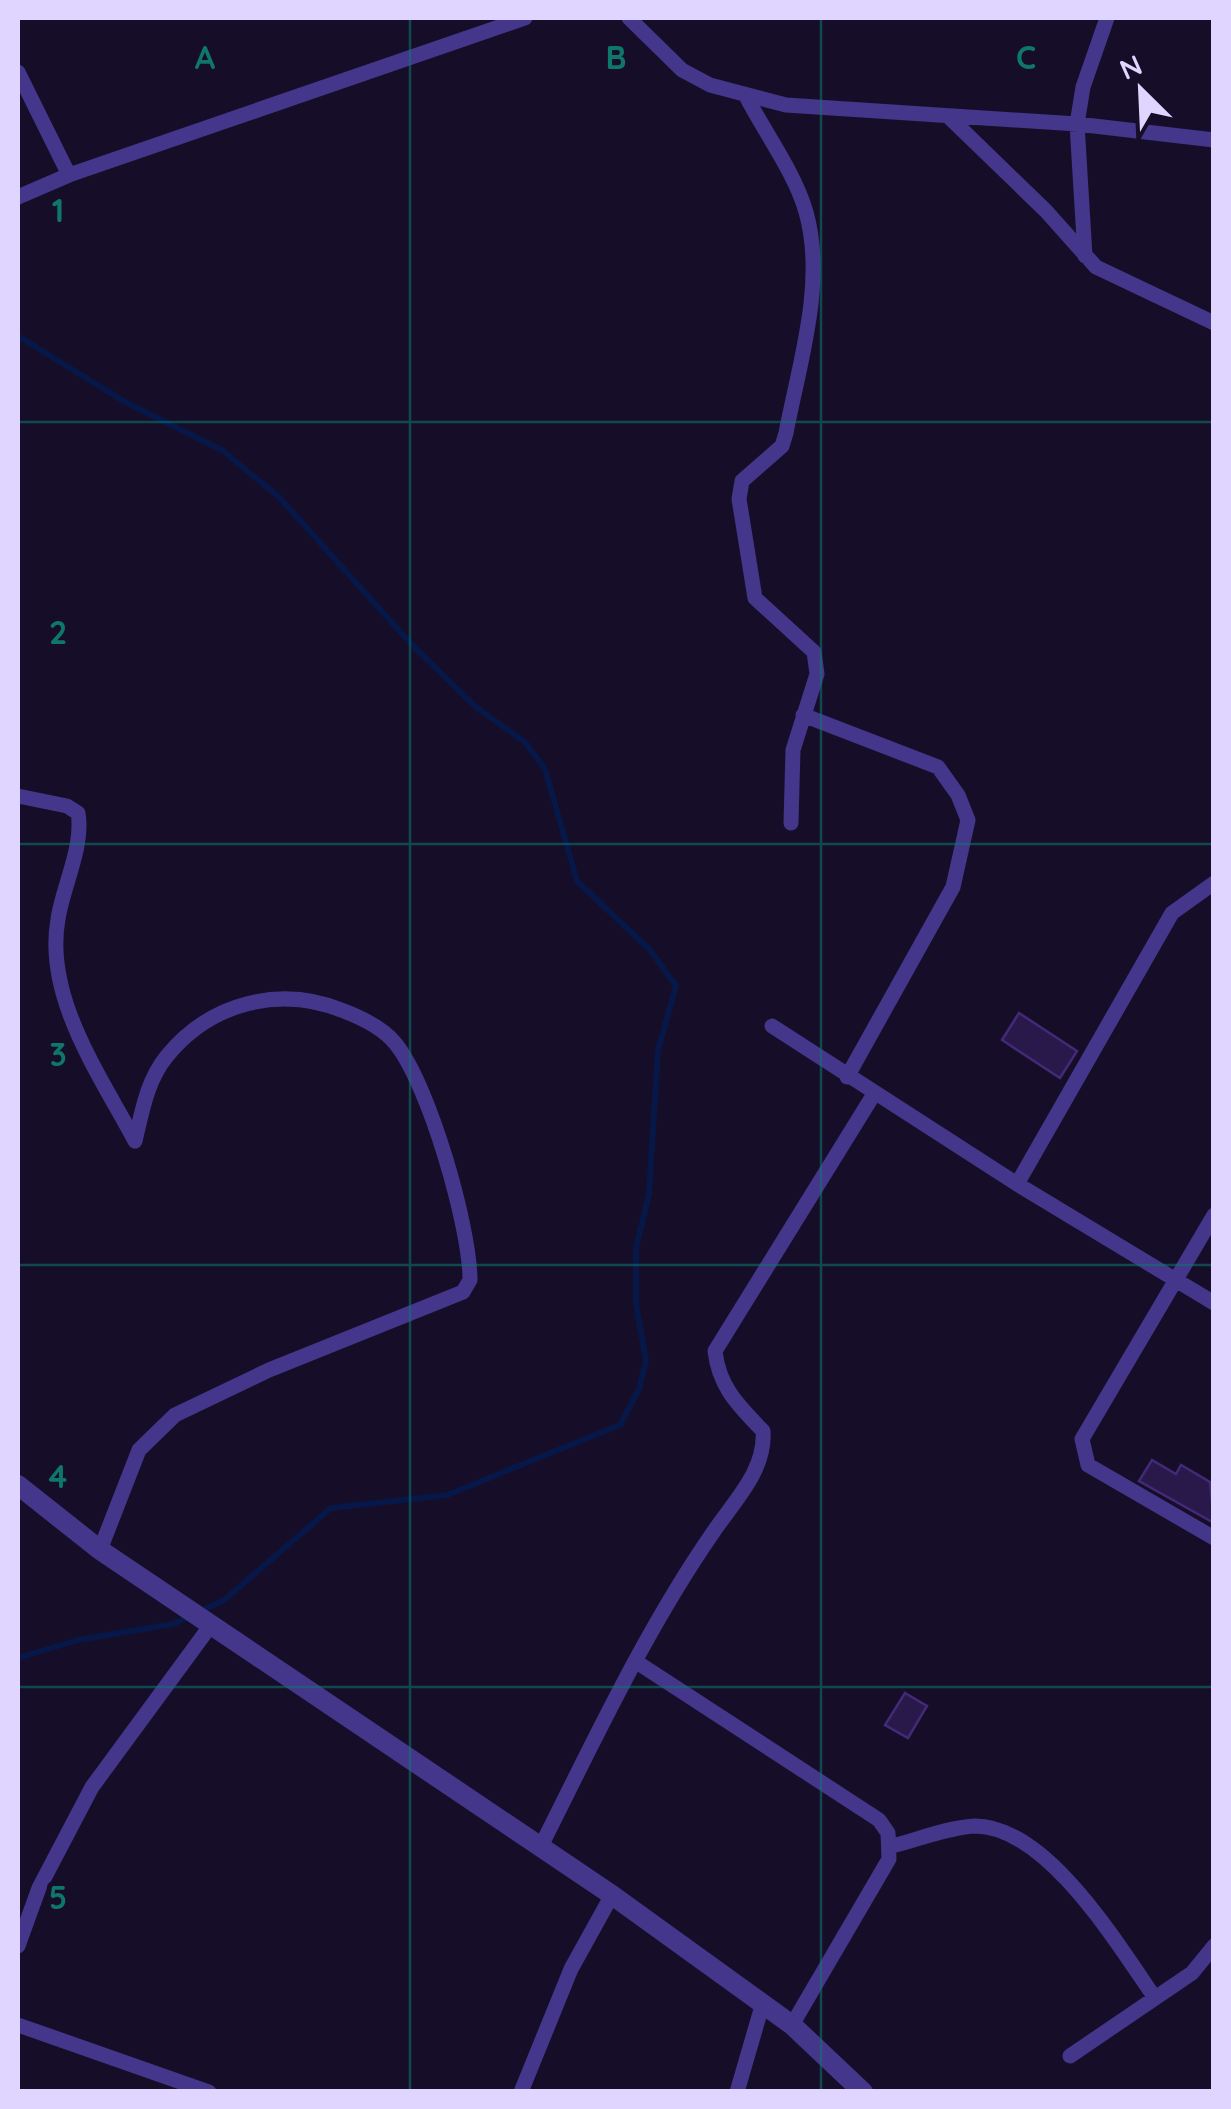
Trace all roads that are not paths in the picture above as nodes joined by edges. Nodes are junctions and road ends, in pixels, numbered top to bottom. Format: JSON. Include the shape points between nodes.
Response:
{"nodes":[{"id":1,"x":524,"y":18,"type":"edge"},
{"id":2,"x":629,"y":18,"type":"edge"},
{"id":3,"x":1107,"y":18,"type":"edge"},
{"id":4,"x":18,"y":72,"type":"edge"},
{"id":5,"x":746,"y":96,"type":"junction"},
{"id":6,"x":950,"y":118,"type":"junction"},
{"id":7,"x":1077,"y":124,"type":"junction"},
{"id":8,"x":1214,"y":140,"type":"edge"},
{"id":9,"x":69,"y":175,"type":"junction"},
{"id":10,"x":18,"y":197,"type":"edge"},
{"id":11,"x":1085,"y":256,"type":"junction"},
{"id":12,"x":1214,"y":323,"type":"edge"},
{"id":13,"x":803,"y":715,"type":"junction"},
{"id":14,"x":18,"y":796,"type":"edge"},
{"id":15,"x":791,"y":823,"type":"dead end"},
{"id":16,"x":1214,"y":882,"type":"edge"},
{"id":17,"x":772,"y":1026,"type":"dead end"},
{"id":18,"x":847,"y":1078,"type":"junction"},
{"id":19,"x":874,"y":1094,"type":"junction"},
{"id":20,"x":1016,"y":1184,"type":"junction"},
{"id":21,"x":1214,"y":1215,"type":"edge"},
{"id":22,"x":1176,"y":1281,"type":"junction"},
{"id":23,"x":1214,"y":1303,"type":"edge"},
{"id":24,"x":18,"y":1485,"type":"edge"},
{"id":25,"x":1214,"y":1538,"type":"edge"},
{"id":26,"x":100,"y":1550,"type":"junction"},
{"id":27,"x":211,"y":1624,"type":"junction"},
{"id":28,"x":635,"y":1661,"type":"junction"},
{"id":29,"x":541,"y":1846,"type":"junction"},
{"id":30,"x":892,"y":1846,"type":"junction"},
{"id":31,"x":612,"y":1895,"type":"junction"},
{"id":32,"x":18,"y":1946,"type":"edge"},
{"id":33,"x":1214,"y":1946,"type":"edge"},
{"id":34,"x":1155,"y":1998,"type":"junction"},
{"id":35,"x":762,"y":2006,"type":"junction"},
{"id":36,"x":18,"y":2025,"type":"edge"},
{"id":37,"x":792,"y":2026,"type":"junction"},
{"id":38,"x":1070,"y":2056,"type":"dead end"},
{"id":39,"x":208,"y":2092,"type":"edge"},
{"id":40,"x":521,"y":2092,"type":"edge"},
{"id":41,"x":738,"y":2092,"type":"edge"},
{"id":42,"x":863,"y":2092,"type":"edge"}],
"edges":[{"from":1,"to":9,"type":"street"},
{"from":2,"to":5,"type":"street","via":[[682,70]]},
{"from":3,"to":7,"type":"street"},
{"from":4,"to":9,"type":"street"},
{"from":5,"to":6,"type":"street","via":[[786,106]]},
{"from":5,"to":13,"type":"street","via":[[805,210],[811,239],[804,342],[786,433],[782,446],[742,481],[740,499],[755,598],[814,652],[818,674]]},
{"from":6,"to":7,"type":"street"},
{"from":6,"to":11,"type":"street"},
{"from":7,"to":8,"type":"street"},
{"from":7,"to":11,"type":"street"},
{"from":9,"to":10,"type":"street"},
{"from":11,"to":12,"type":"street"},
{"from":13,"to":15,"type":"street","via":[[793,750]]},
{"from":13,"to":18,"type":"street","via":[[938,767],[968,820],[952,887]]},
{"from":14,"to":26,"type":"street","via":[[78,813],[57,922],[61,977],[70,1016],[135,1141],[150,1085],[167,1056],[199,1026],[260,999],[285,997],[340,1009],[395,1042],[413,1072],[448,1174],[470,1271],[463,1292],[175,1414],[139,1450]]},
{"from":16,"to":20,"type":"street","via":[[1172,914]]},
{"from":17,"to":18,"type":"street"},
{"from":18,"to":19,"type":"street"},
{"from":19,"to":20,"type":"street"},
{"from":19,"to":28,"type":"street","via":[[715,1351],[718,1375],[763,1431],[764,1449]]},
{"from":20,"to":22,"type":"street"},
{"from":21,"to":22,"type":"street"},
{"from":22,"to":23,"type":"street"},
{"from":22,"to":25,"type":"street","via":[[1082,1440],[1082,1454],[1088,1464]]},
{"from":24,"to":26,"type":"street"},
{"from":26,"to":27,"type":"street"},
{"from":27,"to":29,"type":"street"},
{"from":27,"to":32,"type":"street","via":[[92,1788],[39,1888]]},
{"from":28,"to":29,"type":"street"},
{"from":28,"to":30,"type":"street","via":[[879,1820]]},
{"from":29,"to":31,"type":"street"},
{"from":30,"to":34,"type":"street","via":[[976,1826],[1024,1840],[1109,1931]]},
{"from":30,"to":37,"type":"street"},
{"from":31,"to":35,"type":"street"},
{"from":31,"to":40,"type":"street","via":[[571,1969]]},
{"from":33,"to":34,"type":"street","via":[[1192,1973]]},
{"from":34,"to":38,"type":"street"},
{"from":35,"to":37,"type":"street"},
{"from":35,"to":41,"type":"street"},
{"from":36,"to":39,"type":"street"},
{"from":37,"to":42,"type":"street"}]}
